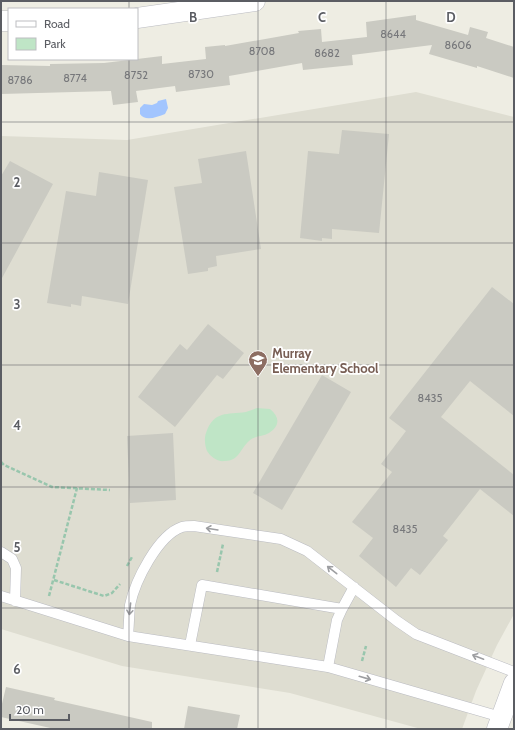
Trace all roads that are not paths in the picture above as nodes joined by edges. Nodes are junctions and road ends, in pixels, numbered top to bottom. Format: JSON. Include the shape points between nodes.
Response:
{"nodes":[{"id":1,"x":255,"y":1,"type":"edge"},
{"id":2,"x":138,"y":18,"type":"edge"},
{"id":3,"x":1,"y":552,"type":"edge"},
{"id":4,"x":354,"y":587,"type":"junction"},
{"id":5,"x":1,"y":596,"type":"edge"},
{"id":6,"x":15,"y":600,"type":"junction"},
{"id":7,"x":342,"y":609,"type":"junction"},
{"id":8,"x":128,"y":636,"type":"junction"},
{"id":9,"x":190,"y":645,"type":"junction"},
{"id":10,"x":328,"y":667,"type":"junction"},
{"id":11,"x":514,"y":672,"type":"edge"},
{"id":12,"x":514,"y":682,"type":"edge"},
{"id":13,"x":499,"y":723,"type":"edge"}],
"edges":[{"from":1,"to":2,"type":"street"},
{"from":3,"to":6,"type":"lane","via":[[12,558],[16,568]]},
{"from":4,"to":7,"type":"lane"},
{"from":4,"to":8,"type":"lane","one_way":true,"via":[[307,551],[281,539],[194,526],[182,527],[160,544],[145,566],[130,604]]},
{"from":11,"to":4,"type":"lane","one_way":true,"via":[[416,634]]},
{"from":5,"to":6,"type":"lane"},
{"from":6,"to":8,"type":"lane"},
{"from":7,"to":9,"type":"lane","via":[[202,585]]},
{"from":7,"to":10,"type":"lane","via":[[337,620]]},
{"from":8,"to":9,"type":"lane"},
{"from":9,"to":10,"type":"lane"},
{"from":10,"to":13,"type":"lane","one_way":true},
{"from":12,"to":13,"type":"street"}]}
